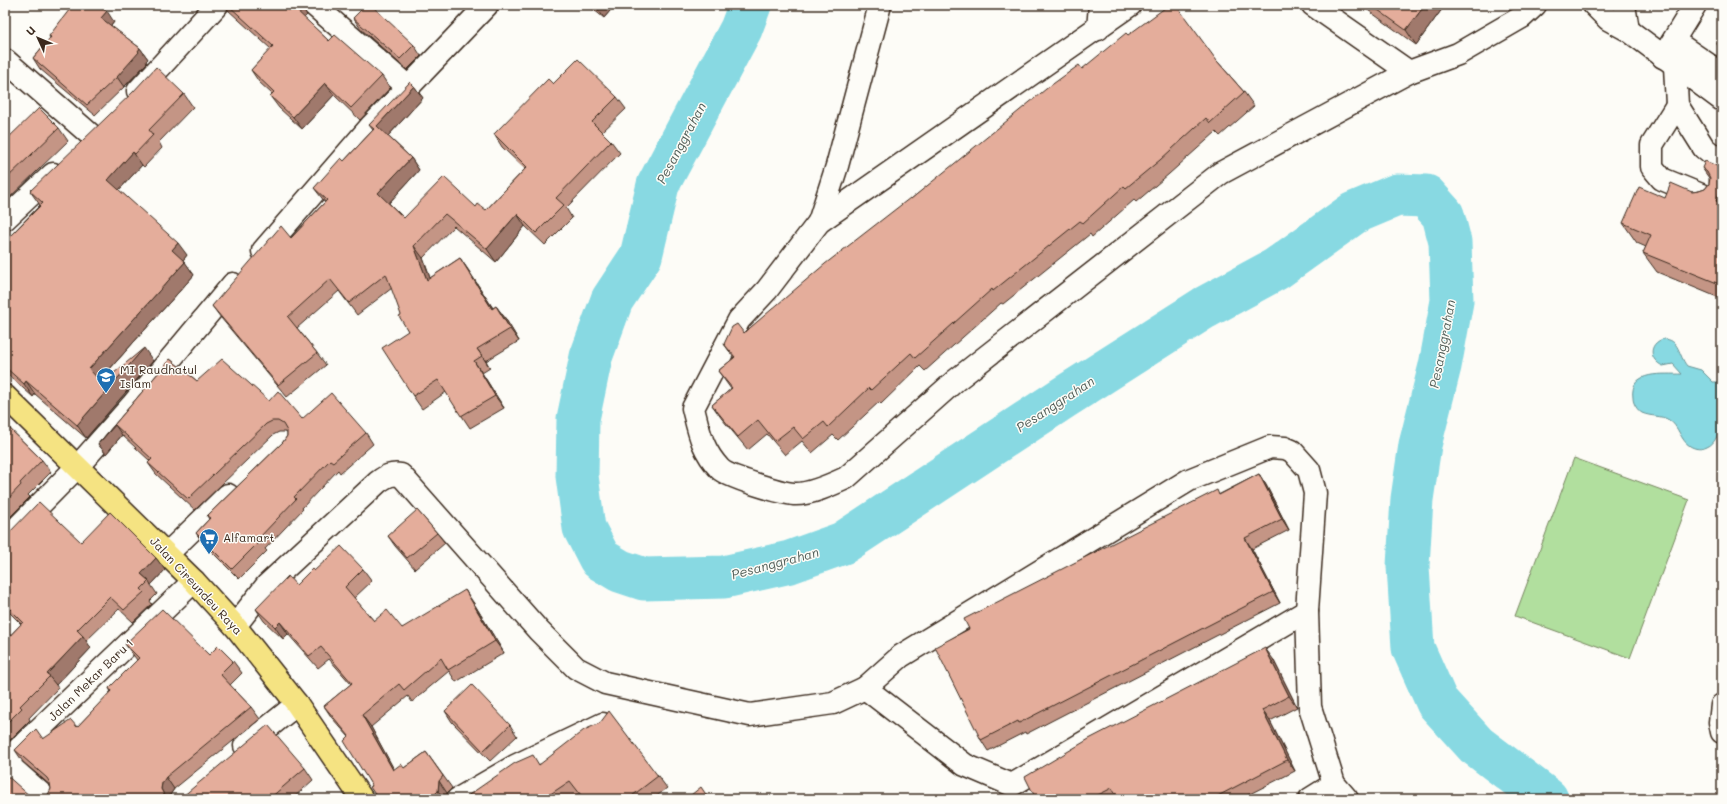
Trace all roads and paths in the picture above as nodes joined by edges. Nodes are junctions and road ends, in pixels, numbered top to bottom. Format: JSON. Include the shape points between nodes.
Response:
{"nodes":[{"id":1,"x":217,"y":5,"type":"edge"},
{"id":2,"x":314,"y":5,"type":"edge"},
{"id":3,"x":487,"y":5,"type":"edge"},
{"id":4,"x":880,"y":5,"type":"edge"},
{"id":5,"x":1100,"y":5,"type":"edge"},
{"id":6,"x":1130,"y":5,"type":"edge"},
{"id":7,"x":1313,"y":5,"type":"edge"},
{"id":8,"x":1535,"y":5,"type":"edge"},
{"id":9,"x":1594,"y":5,"type":"edge"},
{"id":10,"x":1624,"y":5,"type":"edge"},
{"id":11,"x":1695,"y":5,"type":"edge"},
{"id":12,"x":1098,"y":29,"type":"junction"},
{"id":13,"x":1628,"y":30,"type":"junction"},
{"id":14,"x":1671,"y":54,"type":"junction"},
{"id":15,"x":5,"y":60,"type":"edge"},
{"id":16,"x":1409,"y":72,"type":"junction"},
{"id":17,"x":1722,"y":74,"type":"edge"},
{"id":18,"x":408,"y":87,"type":"junction"},
{"id":19,"x":1722,"y":100,"type":"edge"},
{"id":20,"x":1677,"y":105,"type":"junction"},
{"id":21,"x":123,"y":106,"type":"edge"},
{"id":22,"x":107,"y":121,"type":"edge"},
{"id":23,"x":92,"y":136,"type":"junction"},
{"id":24,"x":1722,"y":163,"type":"edge"},
{"id":25,"x":1711,"y":199,"type":"edge"},
{"id":26,"x":5,"y":219,"type":"edge"},
{"id":27,"x":819,"y":222,"type":"junction"},
{"id":28,"x":5,"y":396,"type":"edge"},
{"id":29,"x":78,"y":466,"type":"junction"},
{"id":30,"x":242,"y":483,"type":"edge"},
{"id":31,"x":5,"y":540,"type":"edge"},
{"id":32,"x":167,"y":554,"type":"junction"},
{"id":33,"x":194,"y":581,"type":"junction"},
{"id":34,"x":1307,"y":611,"type":"junction"},
{"id":35,"x":235,"y":626,"type":"junction"},
{"id":36,"x":865,"y":688,"type":"junction"},
{"id":37,"x":297,"y":704,"type":"junction"},
{"id":38,"x":1722,"y":705,"type":"edge"},
{"id":39,"x":603,"y":724,"type":"edge"},
{"id":40,"x":1722,"y":732,"type":"edge"},
{"id":41,"x":230,"y":759,"type":"edge"},
{"id":42,"x":5,"y":762,"type":"edge"},
{"id":43,"x":1340,"y":792,"type":"edge"},
{"id":44,"x":47,"y":799,"type":"edge"},
{"id":45,"x":362,"y":799,"type":"edge"},
{"id":46,"x":458,"y":799,"type":"edge"},
{"id":47,"x":1310,"y":799,"type":"edge"}],
"edges":[{"from":1,"to":21,"type":"street"},
{"from":2,"to":18,"type":"street"},
{"from":3,"to":18,"type":"street"},
{"from":4,"to":27,"type":"street","via":[[838,166]]},
{"from":5,"to":12,"type":"street"},
{"from":6,"to":12,"type":"street"},
{"from":7,"to":16,"type":"street"},
{"from":8,"to":16,"type":"street","via":[[1522,17],[1458,54]]},
{"from":9,"to":13,"type":"street","via":[[1608,19]]},
{"from":10,"to":13,"type":"street"},
{"from":11,"to":14,"type":"street"},
{"from":12,"to":27,"type":"street"},
{"from":13,"to":14,"type":"street"},
{"from":14,"to":17,"type":"street"},
{"from":14,"to":19,"type":"street"},
{"from":14,"to":20,"type":"street"},
{"from":15,"to":23,"type":"street"},
{"from":16,"to":27,"type":"street","via":[[1221,173],[955,381],[846,478],[824,488],[795,494],[753,484],[720,470],[702,444],[693,408],[739,320],[767,290]]},
{"from":18,"to":29,"type":"street","via":[[246,269]]},
{"from":20,"to":24,"type":"street","via":[[1704,148]]},
{"from":20,"to":25,"type":"street","via":[[1652,145],[1652,167],[1662,180]]},
{"from":22,"to":23,"type":"street"},
{"from":23,"to":26,"type":"street"},
{"from":28,"to":29,"type":"main road","name":"Jalan Cireundeu Raya"},
{"from":29,"to":31,"type":"street"},
{"from":29,"to":32,"type":"main road","name":"Jalan Cireundeu Raya"},
{"from":30,"to":32,"type":"street"},
{"from":32,"to":33,"type":"main road","name":"Jalan Cireundeu Raya"},
{"from":33,"to":35,"type":"main road","name":"Jalan Cireundeu Raya"},
{"from":33,"to":42,"type":"street","name":"Jalan Mekar Baru 1"},
{"from":34,"to":36,"type":"street","via":[[1012,785],[965,765]]},
{"from":34,"to":36,"type":"street","via":[[1315,494],[1309,470],[1292,451],[1270,447],[1189,480],[901,656]]},
{"from":34,"to":43,"type":"street","via":[[1310,707]]},
{"from":35,"to":36,"type":"street","via":[[267,585],[386,475],[395,473],[401,475],[539,631],[576,668],[605,683],[750,715],[833,703]]},
{"from":35,"to":37,"type":"main road","name":"Jalan Cireundeu Raya"},
{"from":37,"to":41,"type":"street"},
{"from":37,"to":45,"type":"main road","name":"Jalan Cireundeu Raya"},
{"from":38,"to":40,"type":"street"},
{"from":39,"to":46,"type":"street","via":[[514,766]]},
{"from":42,"to":44,"type":"street"},
{"from":43,"to":47,"type":"street"}]}
